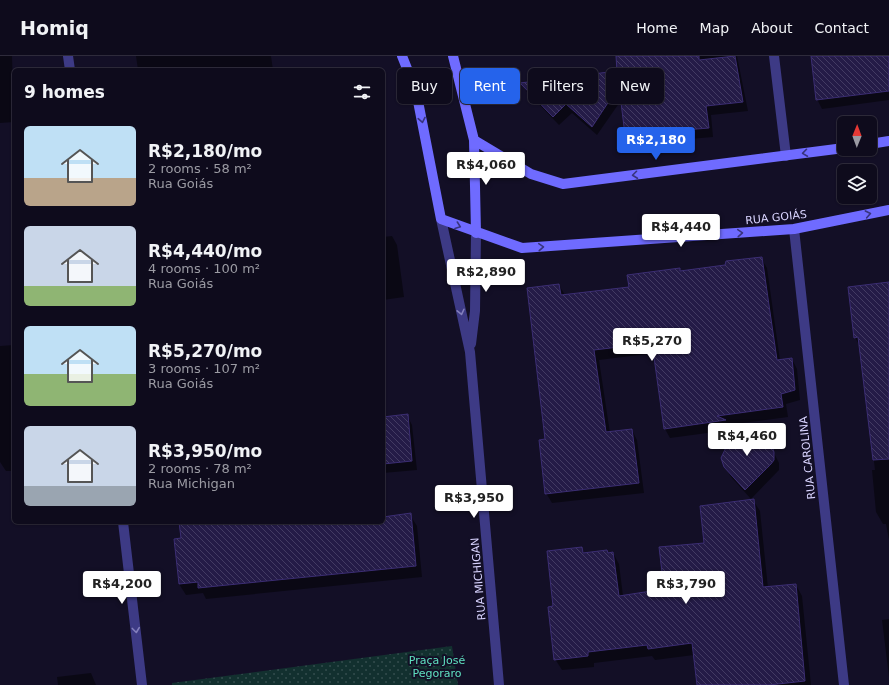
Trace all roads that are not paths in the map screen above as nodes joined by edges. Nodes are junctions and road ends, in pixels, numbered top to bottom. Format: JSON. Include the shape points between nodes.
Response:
{"nodes":[{"id":1,"x":68,"y":56,"type":"edge"},
{"id":2,"x":402,"y":56,"type":"edge"},
{"id":3,"x":453,"y":56,"type":"edge"},
{"id":4,"x":774,"y":56,"type":"edge"},
{"id":5,"x":70,"y":68,"type":"edge"},
{"id":6,"x":474,"y":140,"type":"junction"},
{"id":7,"x":889,"y":141,"type":"edge"},
{"id":8,"x":877,"y":143,"type":"edge"},
{"id":9,"x":837,"y":149,"type":"edge"},
{"id":10,"x":786,"y":156,"type":"junction"},
{"id":11,"x":889,"y":210,"type":"edge"},
{"id":12,"x":441,"y":219,"type":"junction"},
{"id":13,"x":794,"y":229,"type":"junction"},
{"id":14,"x":476,"y":233,"type":"junction"},
{"id":15,"x":470,"y":352,"type":"junction"},
{"id":16,"x":123,"y":524,"type":"edge"},
{"id":17,"x":142,"y":685,"type":"edge"},
{"id":18,"x":498,"y":685,"type":"edge"},
{"id":19,"x":844,"y":685,"type":"edge"}],
"edges":[{"from":1,"to":5,"type":"street"},
{"from":2,"to":12,"type":"main road","one_way":true,"via":[[416,91]]},
{"from":3,"to":6,"type":"main road"},
{"from":4,"to":10,"type":"street"},
{"from":10,"to":6,"type":"main road","one_way":true,"via":[[562,184],[531,174]]},
{"from":6,"to":14,"type":"main road"},
{"from":7,"to":8,"type":"main road"},
{"from":9,"to":10,"type":"main road","one_way":true},
{"from":13,"to":11,"type":"main road","name":"RUA GOIÁS","one_way":true},
{"from":12,"to":14,"type":"main road","name":"RUA GOIÁS","one_way":true},
{"from":12,"to":15,"type":"street","name":"RUA MICHIGAN","one_way":true},
{"from":14,"to":13,"type":"main road","name":"RUA GOIÁS","one_way":true,"via":[[522,248]]},
{"from":13,"to":19,"type":"street","name":"RUA CAROLINA"},
{"from":14,"to":15,"type":"street","name":"RUA MICHIGAN","via":[[475,311]]},
{"from":15,"to":18,"type":"street","name":"RUA MICHIGAN"},
{"from":16,"to":17,"type":"street","one_way":true}]}
